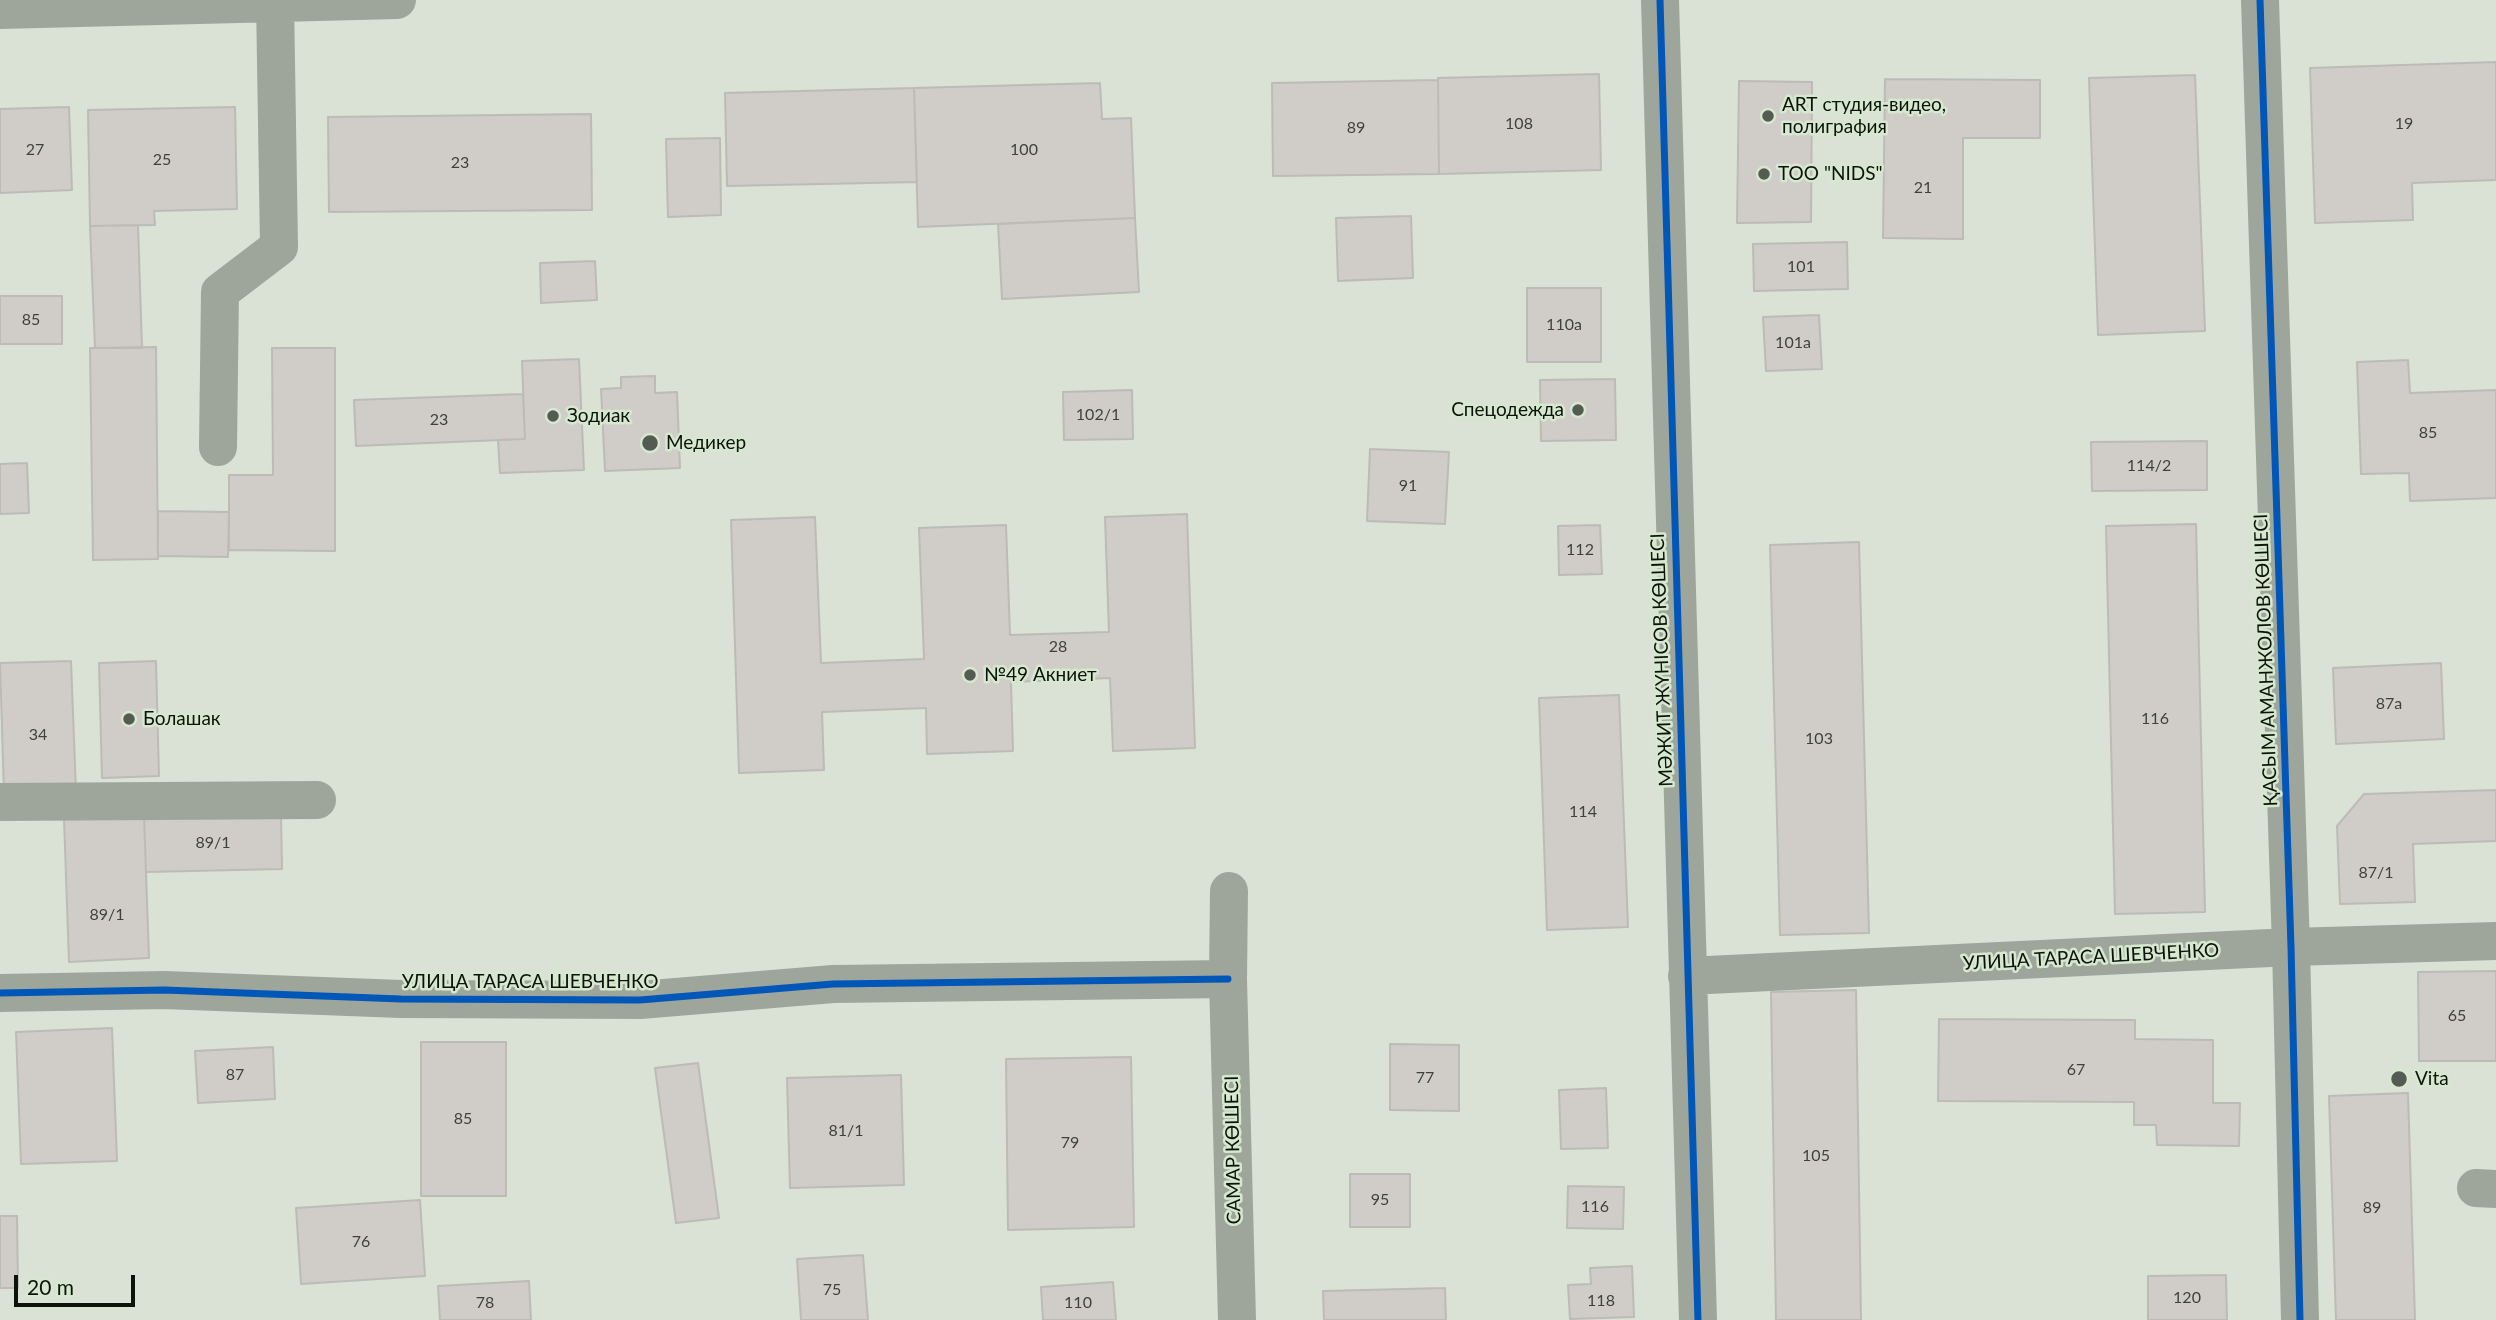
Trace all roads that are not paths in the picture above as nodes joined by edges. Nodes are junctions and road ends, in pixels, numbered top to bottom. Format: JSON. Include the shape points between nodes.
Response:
{"nodes":[{"id":1,"x":397,"y":0,"type":"edge"},
{"id":2,"x":1660,"y":0,"type":"edge"},
{"id":3,"x":2260,"y":0,"type":"edge"},
{"id":4,"x":275,"y":2,"type":"edge"},
{"id":5,"x":0,"y":10,"type":"edge"},
{"id":6,"x":218,"y":447,"type":"dead end"},
{"id":7,"x":317,"y":800,"type":"dead end"},
{"id":8,"x":0,"y":802,"type":"edge"},
{"id":9,"x":1228,"y":891,"type":"dead end"},
{"id":10,"x":2496,"y":941,"type":"edge"},
{"id":11,"x":2291,"y":947,"type":"junction"},
{"id":12,"x":1687,"y":976,"type":"junction"},
{"id":13,"x":1228,"y":979,"type":"junction"},
{"id":14,"x":0,"y":993,"type":"edge"},
{"id":15,"x":1237,"y":1320,"type":"edge"},
{"id":16,"x":1698,"y":1320,"type":"edge"},
{"id":17,"x":2300,"y":1320,"type":"edge"}],
"edges":[{"from":1,"to":4,"type":"street"},
{"from":2,"to":12,"type":"street","name":"МӘЖИТ ЖҮНІСОВ КӨШЕСІ"},
{"from":3,"to":11,"type":"street","name":"ҚАСЫМ АМАНЖОЛОВ КӨШЕСІ"},
{"from":4,"to":5,"type":"street"},
{"from":4,"to":6,"type":"street","via":[[278,247],[220,292]]},
{"from":7,"to":8,"type":"street"},
{"from":9,"to":13,"type":"street","name":"САМАР КӨШЕСІ"},
{"from":10,"to":11,"type":"street","name":"УЛИЦА ТАРАСА ШЕВЧЕНКО"},
{"from":11,"to":12,"type":"street","name":"УЛИЦА ТАРАСА ШЕВЧЕНКО"},
{"from":11,"to":17,"type":"street","name":"ҚАСЫМ АМАНЖОЛОВ КӨШЕСІ"},
{"from":12,"to":16,"type":"street","name":"МӘЖИТ ЖҮНІСОВ КӨШЕСІ"},
{"from":13,"to":14,"type":"street","name":"УЛИЦА ТАРАСА ШЕВЧЕНКО","via":[[833,984],[640,1000],[401,999],[164,990]]},
{"from":13,"to":15,"type":"street","name":"САМАР КӨШЕСІ"}]}
